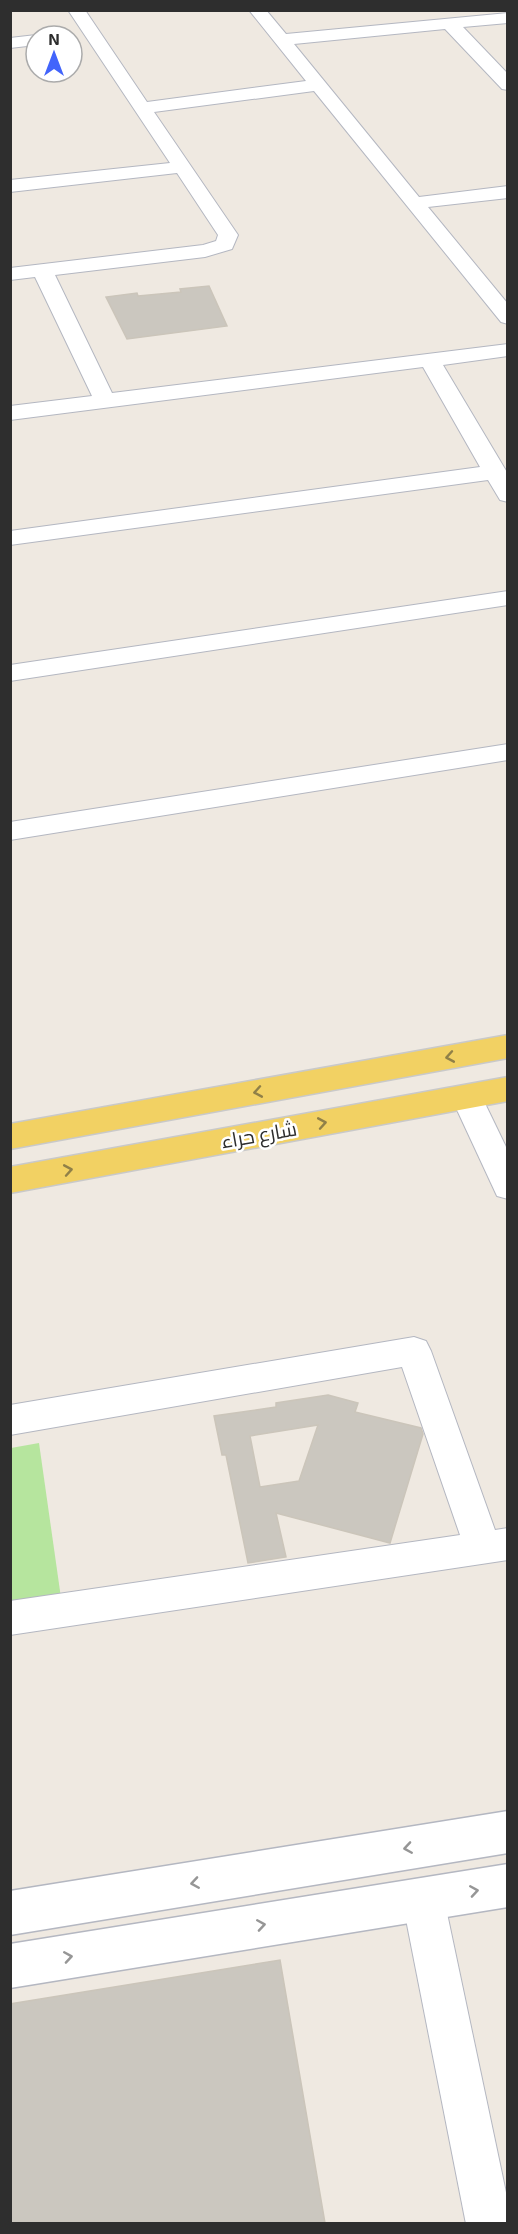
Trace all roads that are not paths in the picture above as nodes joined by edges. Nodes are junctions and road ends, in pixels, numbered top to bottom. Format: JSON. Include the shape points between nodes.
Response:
{"nodes":[{"id":1,"x":76,"y":10,"type":"edge"},
{"id":2,"x":257,"y":10,"type":"edge"},
{"id":3,"x":507,"y":18,"type":"edge"},
{"id":4,"x":450,"y":24,"type":"junction"},
{"id":5,"x":282,"y":40,"type":"junction"},
{"id":6,"x":318,"y":85,"type":"junction"},
{"id":7,"x":507,"y":85,"type":"edge"},
{"id":8,"x":142,"y":108,"type":"junction"},
{"id":9,"x":182,"y":167,"type":"junction"},
{"id":10,"x":10,"y":186,"type":"edge"},
{"id":11,"x":507,"y":192,"type":"edge"},
{"id":12,"x":414,"y":203,"type":"junction"},
{"id":13,"x":42,"y":270,"type":"junction"},
{"id":14,"x":10,"y":274,"type":"edge"},
{"id":15,"x":507,"y":318,"type":"edge"},
{"id":16,"x":507,"y":350,"type":"edge"},
{"id":17,"x":429,"y":360,"type":"junction"},
{"id":18,"x":105,"y":401,"type":"junction"},
{"id":19,"x":10,"y":413,"type":"edge"},
{"id":20,"x":494,"y":472,"type":"junction"},
{"id":21,"x":507,"y":495,"type":"edge"},
{"id":22,"x":10,"y":538,"type":"edge"},
{"id":23,"x":507,"y":598,"type":"edge"},
{"id":24,"x":10,"y":673,"type":"edge"},
{"id":25,"x":507,"y":752,"type":"edge"},
{"id":26,"x":10,"y":831,"type":"edge"},
{"id":27,"x":507,"y":1047,"type":"edge"},
{"id":28,"x":507,"y":1089,"type":"edge"},
{"id":29,"x":467,"y":1097,"type":"junction"},
{"id":30,"x":10,"y":1137,"type":"edge"},
{"id":31,"x":10,"y":1180,"type":"edge"},
{"id":32,"x":507,"y":1187,"type":"edge"},
{"id":33,"x":10,"y":1420,"type":"edge"},
{"id":34,"x":495,"y":1545,"type":"edge"},
{"id":35,"x":10,"y":1618,"type":"edge"},
{"id":36,"x":507,"y":1832,"type":"edge"},
{"id":37,"x":507,"y":1885,"type":"edge"},
{"id":38,"x":423,"y":1899,"type":"junction"},
{"id":39,"x":10,"y":1913,"type":"edge"},
{"id":40,"x":10,"y":1966,"type":"edge"},
{"id":41,"x":489,"y":2223,"type":"edge"}],
"edges":[{"from":1,"to":8,"type":"street","via":[[82,34]]},
{"from":2,"to":5,"type":"street"},
{"from":3,"to":4,"type":"street"},
{"from":4,"to":5,"type":"street"},
{"from":4,"to":7,"type":"street"},
{"from":5,"to":6,"type":"street"},
{"from":6,"to":8,"type":"street"},
{"from":6,"to":12,"type":"street"},
{"from":8,"to":9,"type":"street"},
{"from":9,"to":10,"type":"street"},
{"from":9,"to":13,"type":"street","via":[[228,235],[225,245]]},
{"from":11,"to":12,"type":"street"},
{"from":12,"to":15,"type":"street"},
{"from":13,"to":14,"type":"street"},
{"from":13,"to":18,"type":"street"},
{"from":16,"to":17,"type":"street"},
{"from":17,"to":18,"type":"street"},
{"from":17,"to":20,"type":"street"},
{"from":18,"to":19,"type":"street"},
{"from":20,"to":21,"type":"street"},
{"from":20,"to":22,"type":"street"},
{"from":23,"to":24,"type":"street"},
{"from":25,"to":26,"type":"street"},
{"from":27,"to":30,"type":"main road","one_way":true},
{"from":28,"to":29,"type":"main road","name":"شارع حراء"},
{"from":31,"to":29,"type":"main road","name":"شارع حراء","one_way":true},
{"from":29,"to":32,"type":"street"},
{"from":33,"to":34,"type":"street","via":[[414,1352]]},
{"from":34,"to":35,"type":"street"},
{"from":36,"to":39,"type":"street","one_way":true},
{"from":38,"to":37,"type":"street","one_way":true},
{"from":40,"to":38,"type":"street","one_way":true},
{"from":38,"to":41,"type":"street"}]}
